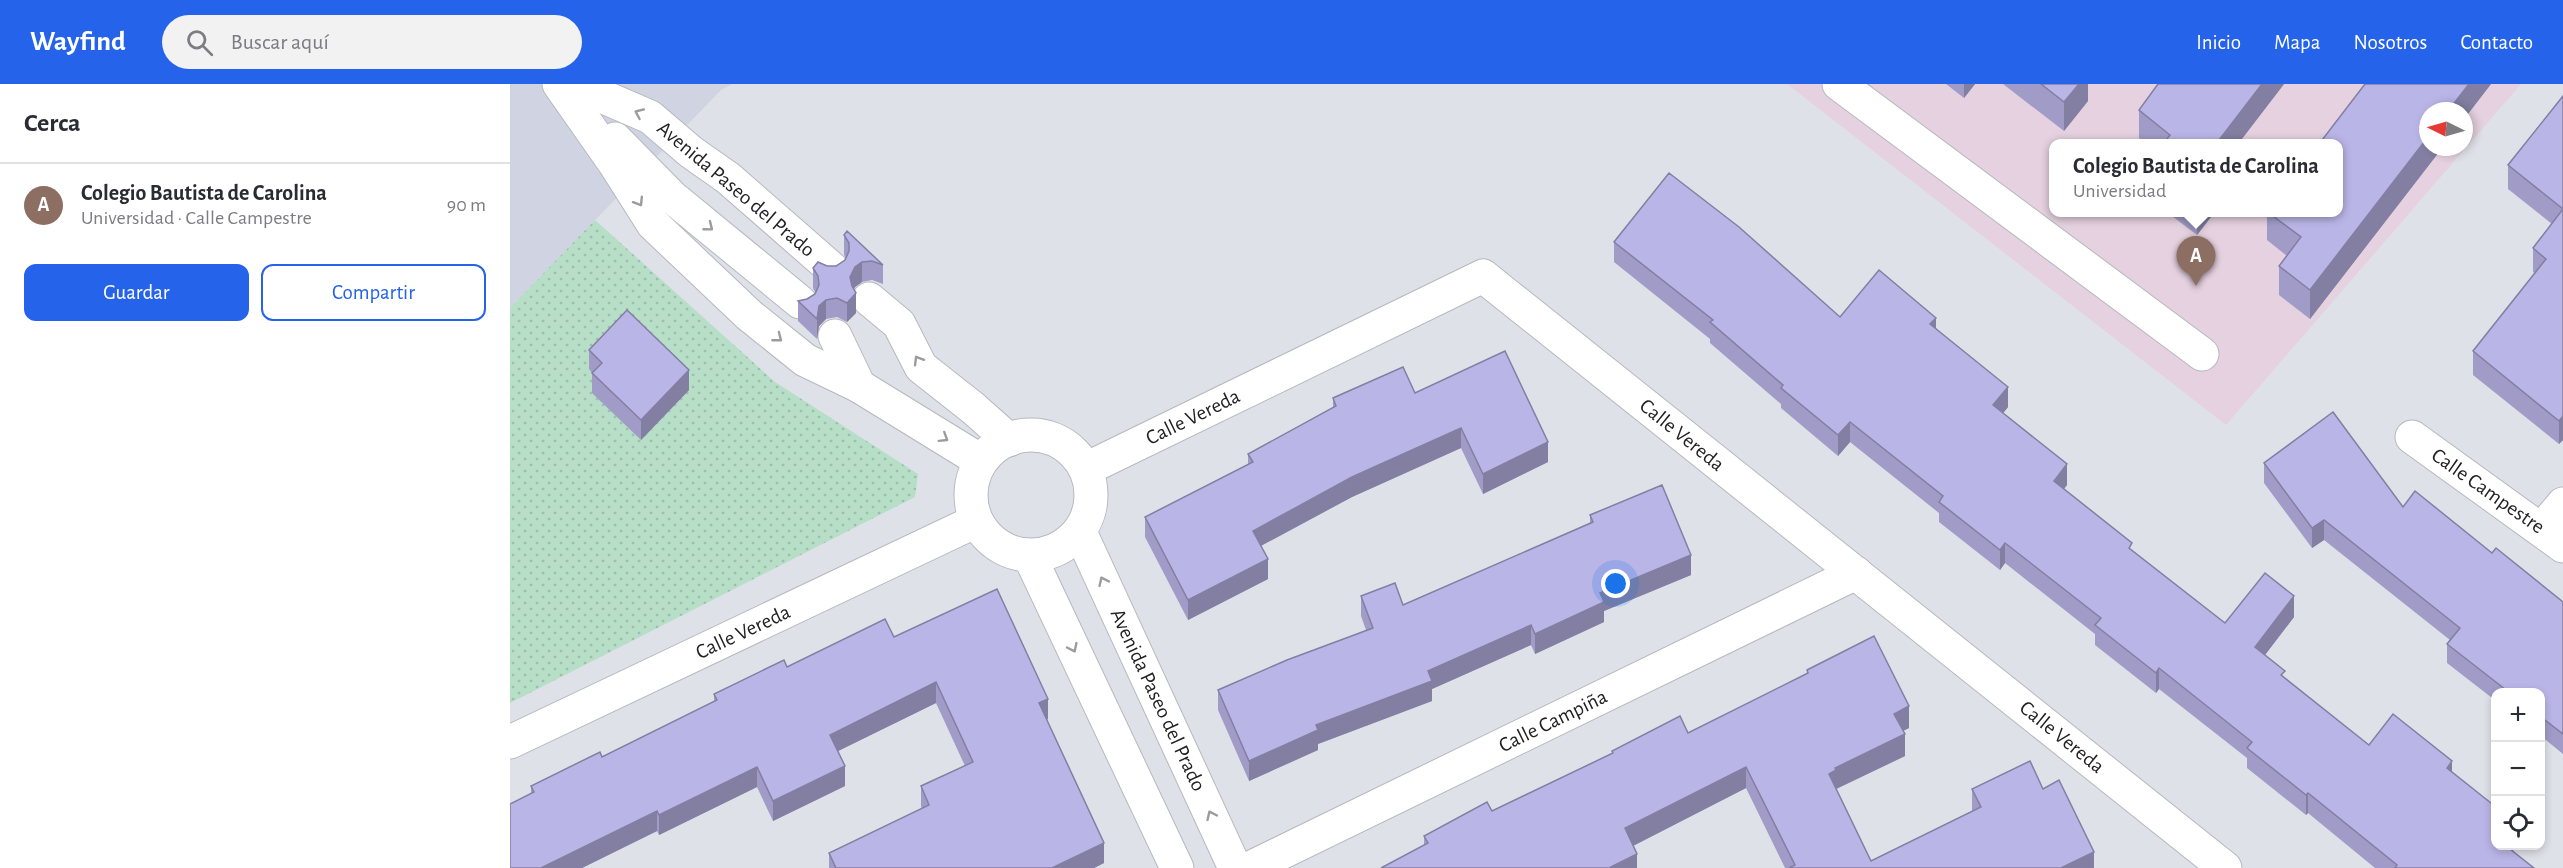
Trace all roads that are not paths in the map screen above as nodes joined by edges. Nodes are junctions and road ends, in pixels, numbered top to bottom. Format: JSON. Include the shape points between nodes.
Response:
{"nodes":[{"id":1,"x":560,"y":84,"type":"edge"},
{"id":2,"x":574,"y":84,"type":"edge"},
{"id":3,"x":1839,"y":84,"type":"edge"},
{"id":4,"x":831,"y":268,"type":"edge"},
{"id":5,"x":869,"y":299,"type":"dead end"},
{"id":6,"x":800,"y":302,"type":"edge"},
{"id":7,"x":835,"y":336,"type":"dead end"},
{"id":8,"x":2202,"y":354,"type":"dead end"},
{"id":9,"x":859,"y":386,"type":"junction"},
{"id":10,"x":2412,"y":437,"type":"dead end"},
{"id":11,"x":1009,"y":440,"type":"junction"},
{"id":12,"x":981,"y":461,"type":"junction"},
{"id":13,"x":1086,"y":469,"type":"junction"},
{"id":14,"x":2563,"y":504,"type":"edge"},
{"id":15,"x":976,"y":521,"type":"junction"},
{"id":16,"x":1080,"y":532,"type":"junction"},
{"id":17,"x":2552,"y":538,"type":"edge"},
{"id":18,"x":1030,"y":557,"type":"junction"},
{"id":19,"x":1856,"y":573,"type":"junction"},
{"id":20,"x":510,"y":742,"type":"edge"},
{"id":21,"x":1177,"y":868,"type":"edge"},
{"id":22,"x":1235,"y":868,"type":"edge"},
{"id":23,"x":1250,"y":868,"type":"edge"},
{"id":24,"x":2225,"y":868,"type":"edge"}],
"edges":[{"from":1,"to":6,"type":"street","name":"Avenida Paseo del Prado","one_way":true,"via":[[672,197]]},
{"from":1,"to":9,"type":"street","name":"Avenida Paseo del Prado","one_way":true,"via":[[652,224],[749,315],[805,360]]},
{"from":4,"to":2,"type":"street","name":"Avenida Paseo del Prado","one_way":true,"via":[[728,178],[650,117]]},
{"from":3,"to":8,"type":"street"},
{"from":11,"to":5,"type":"street","one_way":true,"via":[[921,367],[899,324]]},
{"from":7,"to":9,"type":"street"},
{"from":9,"to":12,"type":"street","name":"Avenida Paseo del Prado","one_way":true},
{"from":10,"to":17,"type":"street","name":"Calle Campestre"},
{"from":11,"to":12,"type":"street"},
{"from":11,"to":13,"type":"street","via":[[1020,435],[1046,436],[1070,448]]},
{"from":12,"to":15,"type":"street","via":[[972,480],[970,501]]},
{"from":13,"to":16,"type":"street","via":[[1092,501]]},
{"from":13,"to":19,"type":"street","name":"Calle Vereda","via":[[1483,276]]},
{"from":14,"to":17,"type":"street"},
{"from":15,"to":18,"type":"street","via":[[998,547]]},
{"from":15,"to":20,"type":"street","name":"Calle Vereda"},
{"from":16,"to":18,"type":"street","via":[[1058,551]]},
{"from":22,"to":16,"type":"street","name":"Avenida Paseo del Prado","one_way":true},
{"from":18,"to":21,"type":"street","one_way":true},
{"from":19,"to":23,"type":"street","name":"Calle Campiña"},
{"from":19,"to":24,"type":"street","name":"Calle Vereda"}]}
